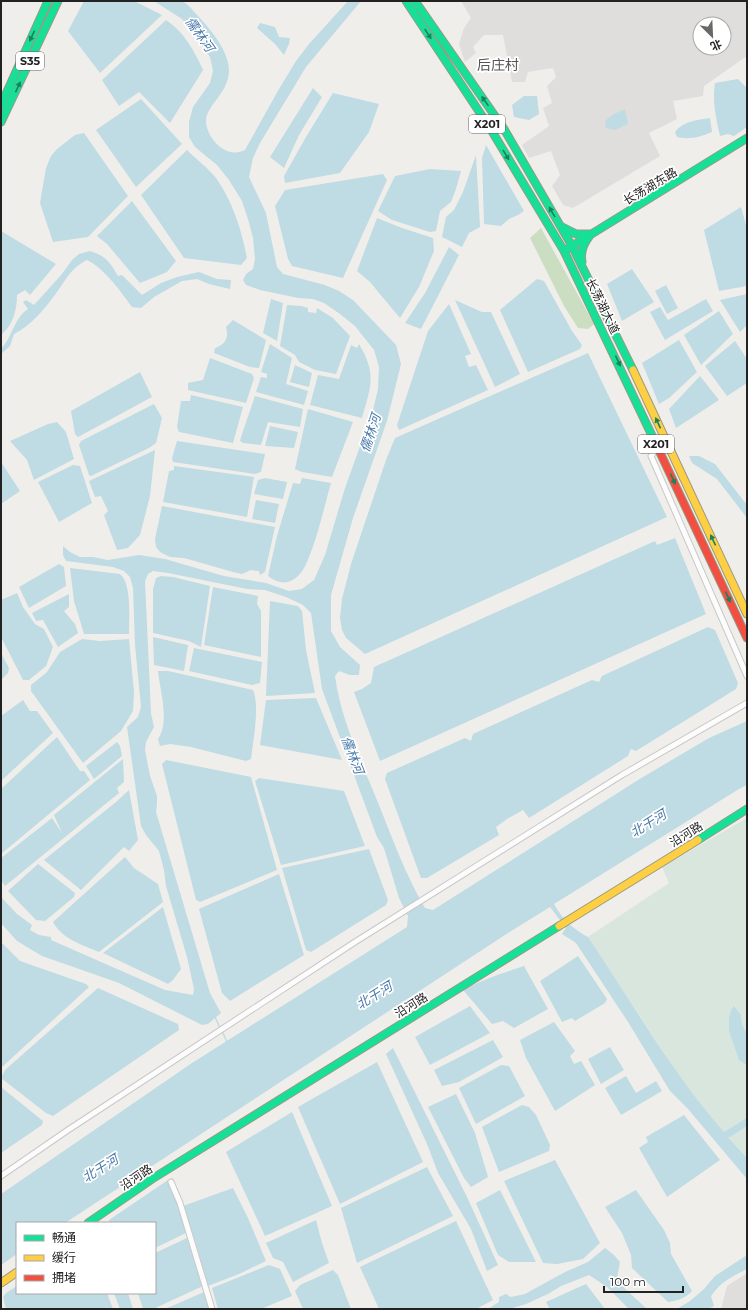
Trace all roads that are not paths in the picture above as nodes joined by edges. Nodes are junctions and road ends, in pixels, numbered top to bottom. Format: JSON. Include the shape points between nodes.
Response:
{"nodes":[{"id":1,"x":48,"y":1,"type":"edge"},
{"id":2,"x":58,"y":1,"type":"edge"},
{"id":3,"x":406,"y":1,"type":"edge"},
{"id":4,"x":415,"y":1,"type":"edge"},
{"id":5,"x":1,"y":105,"type":"edge"},
{"id":6,"x":1,"y":122,"type":"edge"},
{"id":7,"x":747,"y":138,"type":"edge"},
{"id":8,"x":561,"y":226,"type":"junction"},
{"id":9,"x":591,"y":234,"type":"junction"},
{"id":10,"x":572,"y":246,"type":"junction"},
{"id":11,"x":564,"y":251,"type":"junction"},
{"id":12,"x":586,"y":276,"type":"junction"},
{"id":13,"x":657,"y":447,"type":"junction"},
{"id":14,"x":747,"y":614,"type":"edge"},
{"id":15,"x":747,"y":638,"type":"edge"},
{"id":16,"x":747,"y":676,"type":"edge"},
{"id":17,"x":747,"y":703,"type":"edge"},
{"id":18,"x":747,"y":809,"type":"edge"},
{"id":19,"x":1,"y":1176,"type":"edge"},
{"id":20,"x":171,"y":1182,"type":"dead end"},
{"id":21,"x":89,"y":1222,"type":"edge"},
{"id":22,"x":16,"y":1273,"type":"edge"},
{"id":23,"x":1,"y":1283,"type":"edge"},
{"id":24,"x":212,"y":1309,"type":"edge"}],
"edges":[{"from":1,"to":5,"type":"main road","number":"S35","one_way":true},
{"from":6,"to":2,"type":"main road","number":"S35","one_way":true},
{"from":3,"to":11,"type":"main road","name":"长荡湖大道","number":"X201","one_way":true,"via":[[490,128]]},
{"from":8,"to":4,"type":"main road","name":"长荡湖大道","number":"X201","one_way":true,"via":[[504,129]]},
{"from":7,"to":9,"type":"main road","name":"长荡湖东路"},
{"from":8,"to":9,"type":"main road","via":[[576,234]]},
{"from":8,"to":10,"type":"main road","name":"长荡湖大道","number":"X201"},
{"from":9,"to":10,"type":"main road","name":"长荡湖东路"},
{"from":9,"to":12,"type":"main road","via":[[583,245],[581,255]]},
{"from":10,"to":11,"type":"main road","name":"长荡湖东路"},
{"from":10,"to":12,"type":"main road","name":"长荡湖大道","number":"X201"},
{"from":11,"to":13,"type":"main road","name":"长荡湖大道","number":"X201","one_way":true},
{"from":14,"to":12,"type":"main road","name":"长荡湖大道","number":"X201","one_way":true,"via":[[621,344]]},
{"from":13,"to":15,"type":"main road","name":"长荡湖大道","number":"X201","one_way":true},
{"from":13,"to":16,"type":"street","via":[[651,456]]},
{"from":17,"to":19,"type":"street","via":[[622,775],[355,942]]},
{"from":18,"to":21,"type":"main road","name":"沿河路","via":[[152,1179]]},
{"from":20,"to":24,"type":"street","via":[[180,1203]]},
{"from":22,"to":23,"type":"main road"}]}
